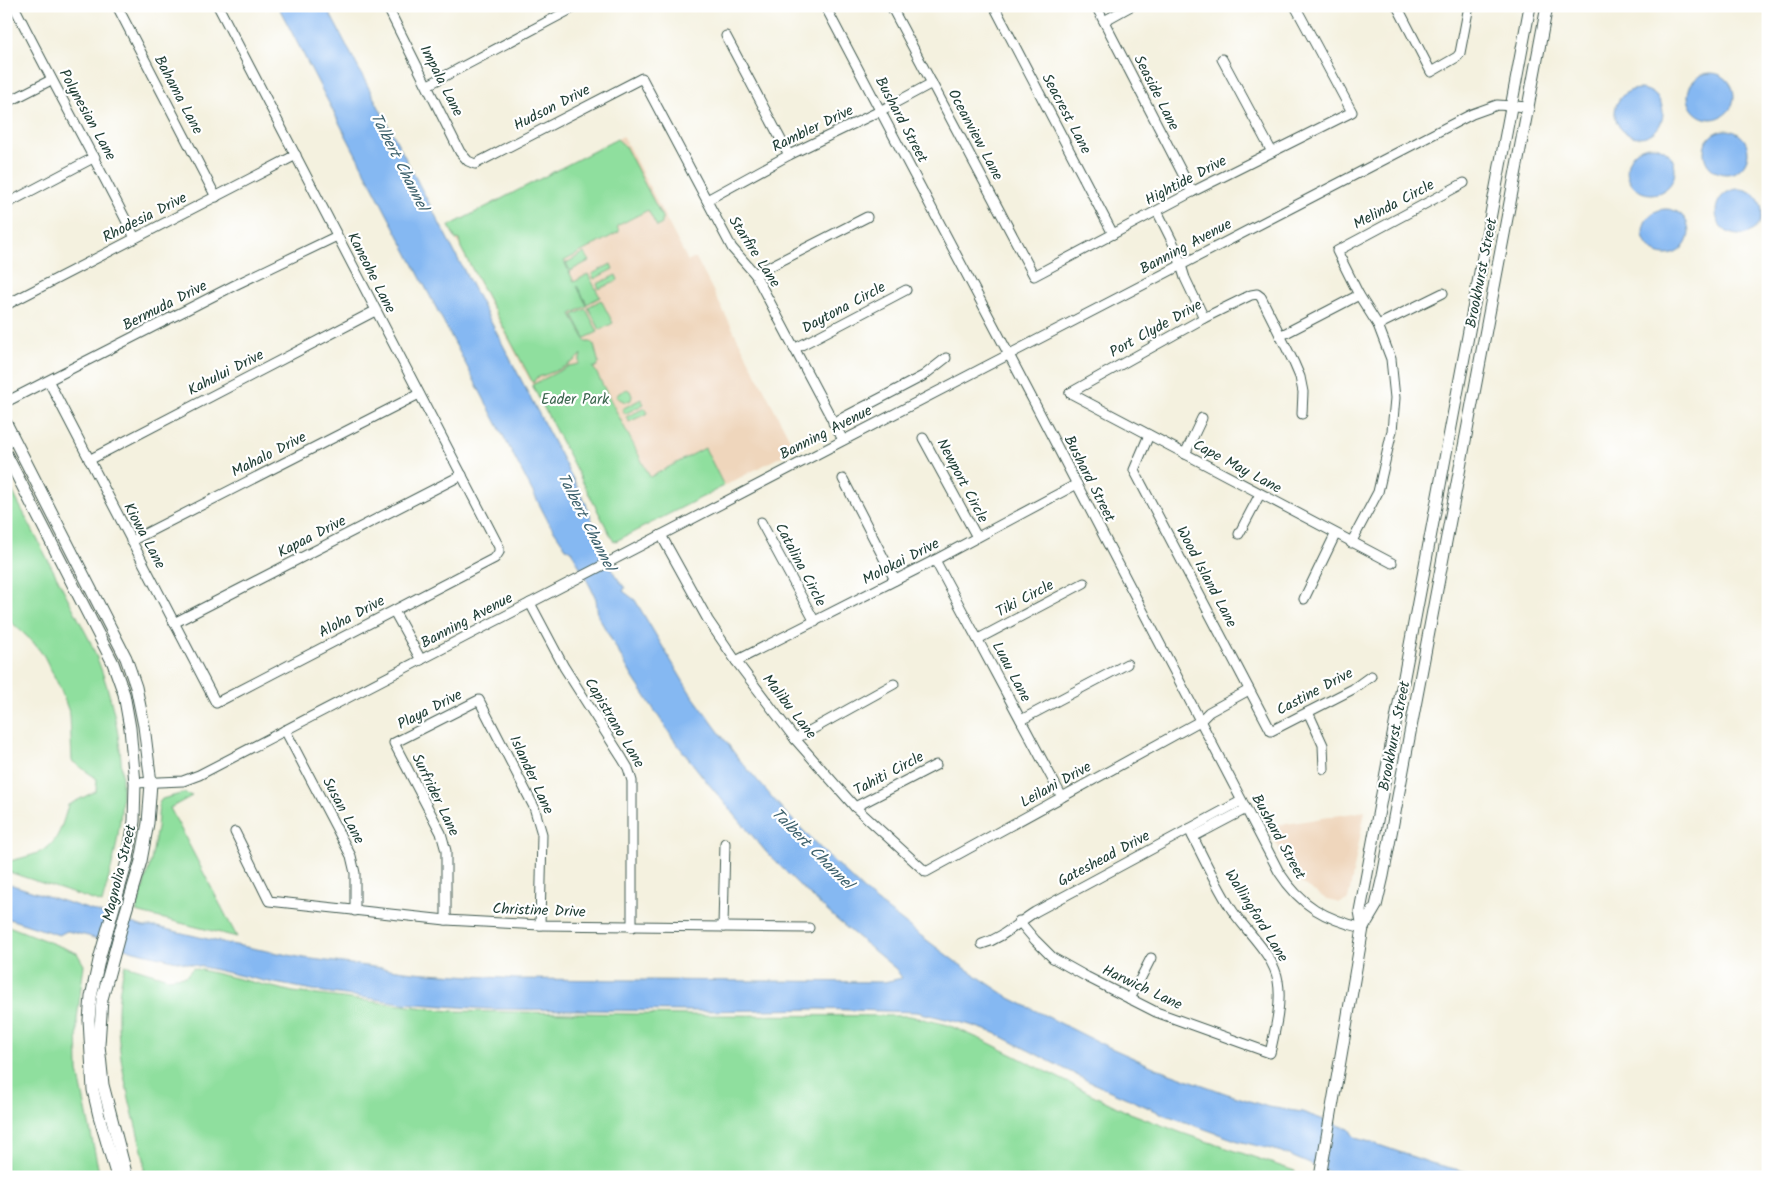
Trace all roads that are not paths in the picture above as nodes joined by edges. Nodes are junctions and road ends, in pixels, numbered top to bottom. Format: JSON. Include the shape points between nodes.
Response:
{"nodes":[{"id":1,"x":14,"y":6,"type":"edge"},
{"id":2,"x":116,"y":6,"type":"edge"},
{"id":3,"x":218,"y":6,"type":"edge"},
{"id":4,"x":387,"y":6,"type":"edge"},
{"id":5,"x":577,"y":6,"type":"edge"},
{"id":6,"x":825,"y":6,"type":"edge"},
{"id":7,"x":891,"y":6,"type":"edge"},
{"id":8,"x":994,"y":6,"type":"edge"},
{"id":9,"x":1096,"y":6,"type":"edge"},
{"id":10,"x":1131,"y":6,"type":"edge"},
{"id":11,"x":1295,"y":6,"type":"edge"},
{"id":12,"x":1397,"y":6,"type":"edge"},
{"id":13,"x":1469,"y":6,"type":"edge"},
{"id":14,"x":1530,"y":6,"type":"edge"},
{"id":15,"x":1537,"y":6,"type":"edge"},
{"id":16,"x":1547,"y":6,"type":"edge"},
{"id":17,"x":1104,"y":20,"type":"junction"},
{"id":18,"x":726,"y":36,"type":"dead end"},
{"id":19,"x":1539,"y":50,"type":"junction"},
{"id":20,"x":1222,"y":59,"type":"dead end"},
{"id":21,"x":642,"y":78,"type":"joint"},
{"id":22,"x":51,"y":80,"type":"junction"},
{"id":23,"x":932,"y":83,"type":"junction"},
{"id":24,"x":428,"y":85,"type":"junction"},
{"id":25,"x":6,"y":103,"type":"edge"},
{"id":26,"x":1511,"y":105,"type":"junction"},
{"id":27,"x":1529,"y":107,"type":"junction"},
{"id":28,"x":880,"y":111,"type":"junction"},
{"id":29,"x":1272,"y":152,"type":"junction"},
{"id":30,"x":788,"y":155,"type":"junction"},
{"id":31,"x":296,"y":156,"type":"junction"},
{"id":32,"x":95,"y":157,"type":"junction"},
{"id":33,"x":475,"y":164,"type":"joint"},
{"id":34,"x":1464,"y":183,"type":"dead end"},
{"id":35,"x":1192,"y":192,"type":"junction"},
{"id":36,"x":216,"y":197,"type":"junction"},
{"id":37,"x":706,"y":200,"type":"junction"},
{"id":38,"x":6,"y":204,"type":"edge"},
{"id":39,"x":1158,"y":211,"type":"junction"},
{"id":40,"x":867,"y":217,"type":"dead end"},
{"id":41,"x":1113,"y":234,"type":"junction"},
{"id":42,"x":336,"y":236,"type":"junction"},
{"id":43,"x":135,"y":238,"type":"junction"},
{"id":44,"x":1181,"y":265,"type":"junction"},
{"id":45,"x":755,"y":274,"type":"junction"},
{"id":46,"x":1034,"y":276,"type":"joint"},
{"id":47,"x":906,"y":290,"type":"dead end"},
{"id":48,"x":1443,"y":293,"type":"dead end"},
{"id":49,"x":1358,"y":295,"type":"junction"},
{"id":50,"x":6,"y":305,"type":"edge"},
{"id":51,"x":375,"y":311,"type":"junction"},
{"id":52,"x":1204,"y":318,"type":"junction"},
{"id":53,"x":1378,"y":325,"type":"junction"},
{"id":54,"x":1280,"y":336,"type":"junction"},
{"id":55,"x":794,"y":350,"type":"junction"},
{"id":56,"x":1009,"y":355,"type":"junction"},
{"id":57,"x":946,"y":358,"type":"dead end"},
{"id":58,"x":49,"y":382,"type":"junction"},
{"id":59,"x":1070,"y":393,"type":"joint"},
{"id":60,"x":419,"y":394,"type":"junction"},
{"id":61,"x":6,"y":402,"type":"edge"},
{"id":62,"x":1302,"y":414,"type":"dead end"},
{"id":63,"x":1202,"y":418,"type":"dead end"},
{"id":64,"x":6,"y":423,"type":"edge"},
{"id":65,"x":833,"y":423,"type":"junction"},
{"id":66,"x":1149,"y":435,"type":"junction"},
{"id":67,"x":923,"y":438,"type":"dead end"},
{"id":68,"x":843,"y":440,"type":"junction"},
{"id":69,"x":6,"y":454,"type":"edge"},
{"id":70,"x":1185,"y":454,"type":"junction"},
{"id":71,"x":89,"y":460,"type":"junction"},
{"id":72,"x":462,"y":475,"type":"junction"},
{"id":73,"x":843,"y":479,"type":"dead end"},
{"id":74,"x":1077,"y":484,"type":"junction"},
{"id":75,"x":1260,"y":494,"type":"junction"},
{"id":76,"x":762,"y":522,"type":"dead end"},
{"id":77,"x":1239,"y":534,"type":"dead end"},
{"id":78,"x":661,"y":535,"type":"junction"},
{"id":79,"x":1335,"y":535,"type":"junction"},
{"id":80,"x":977,"y":538,"type":"junction"},
{"id":81,"x":131,"y":541,"type":"junction"},
{"id":82,"x":1430,"y":542,"type":"junction"},
{"id":83,"x":1351,"y":543,"type":"junction"},
{"id":84,"x":1446,"y":546,"type":"junction"},
{"id":85,"x":499,"y":552,"type":"joint"},
{"id":86,"x":935,"y":560,"type":"junction"},
{"id":87,"x":1392,"y":563,"type":"dead end"},
{"id":88,"x":895,"y":580,"type":"junction"},
{"id":89,"x":1084,"y":583,"type":"dead end"},
{"id":90,"x":1304,"y":599,"type":"dead end"},
{"id":91,"x":530,"y":604,"type":"junction"},
{"id":92,"x":394,"y":610,"type":"junction"},
{"id":93,"x":815,"y":622,"type":"junction"},
{"id":94,"x":174,"y":623,"type":"junction"},
{"id":95,"x":978,"y":639,"type":"junction"},
{"id":96,"x":421,"y":660,"type":"junction"},
{"id":97,"x":736,"y":661,"type":"junction"},
{"id":98,"x":1126,"y":664,"type":"dead end"},
{"id":99,"x":1372,"y":676,"type":"dead end"},
{"id":100,"x":894,"y":684,"type":"dead end"},
{"id":101,"x":1250,"y":690,"type":"junction"},
{"id":102,"x":479,"y":700,"type":"joint"},
{"id":103,"x":216,"y":703,"type":"joint"},
{"id":104,"x":1308,"y":712,"type":"junction"},
{"id":105,"x":1021,"y":720,"type":"junction"},
{"id":106,"x":1200,"y":721,"type":"junction"},
{"id":107,"x":285,"y":730,"type":"junction"},
{"id":108,"x":1272,"y":731,"type":"joint"},
{"id":109,"x":795,"y":740,"type":"junction"},
{"id":110,"x":394,"y":743,"type":"joint"},
{"id":111,"x":936,"y":764,"type":"dead end"},
{"id":112,"x":1324,"y":769,"type":"dead end"},
{"id":113,"x":135,"y":783,"type":"junction"},
{"id":114,"x":151,"y":783,"type":"junction"},
{"id":115,"x":1062,"y":797,"type":"junction"},
{"id":116,"x":1244,"y":805,"type":"junction"},
{"id":117,"x":855,"y":807,"type":"junction"},
{"id":118,"x":235,"y":832,"type":"dead end"},
{"id":119,"x":1191,"y":833,"type":"junction"},
{"id":120,"x":725,"y":844,"type":"dead end"},
{"id":121,"x":926,"y":872,"type":"joint"},
{"id":122,"x":121,"y":906,"type":"junction"},
{"id":123,"x":355,"y":911,"type":"junction"},
{"id":124,"x":446,"y":920,"type":"junction"},
{"id":125,"x":1019,"y":922,"type":"junction"},
{"id":126,"x":540,"y":925,"type":"junction"},
{"id":127,"x":632,"y":927,"type":"junction"},
{"id":128,"x":723,"y":927,"type":"junction"},
{"id":129,"x":808,"y":928,"type":"dead end"},
{"id":130,"x":1363,"y":928,"type":"junction"},
{"id":131,"x":982,"y":944,"type":"dead end"},
{"id":132,"x":1151,"y":958,"type":"dead end"},
{"id":133,"x":1130,"y":999,"type":"junction"},
{"id":134,"x":1270,"y":1053,"type":"joint"},
{"id":135,"x":117,"y":1177,"type":"edge"},
{"id":136,"x":127,"y":1177,"type":"edge"},
{"id":137,"x":1320,"y":1177,"type":"edge"}],
"edges":[{"from":1,"to":22,"type":"street","name":"Polynesian Lane"},
{"from":2,"to":36,"type":"street","name":"Bahama Lane"},
{"from":3,"to":31,"type":"street","name":"Kaneohe Lane"},
{"from":4,"to":24,"type":"street","name":"Impala Lane"},
{"from":5,"to":24,"type":"street"},
{"from":6,"to":28,"type":"street","name":"Bushard Street"},
{"from":7,"to":23,"type":"street","name":"Oceanview Lane"},
{"from":8,"to":41,"type":"street","name":"Seacrest Lane"},
{"from":9,"to":17,"type":"street","name":"Seaside Lane"},
{"from":10,"to":17,"type":"street"},
{"from":11,"to":29,"type":"street","name":"Hightide Drive","via":[[1352,112]]},
{"from":12,"to":13,"type":"street","via":[[1431,72],[1457,58],[1460,53]]},
{"from":14,"to":26,"type":"main road","name":"Brookhurst Street"},
{"from":15,"to":19,"type":"main road","via":[[1533,32]]},
{"from":16,"to":19,"type":"main road","name":"Brookhurst Street"},
{"from":17,"to":35,"type":"street","name":"Seaside Lane"},
{"from":18,"to":30,"type":"street"},
{"from":19,"to":27,"type":"main road","name":"Brookhurst Street"},
{"from":20,"to":29,"type":"street"},
{"from":21,"to":33,"type":"street","name":"Hudson Drive"},
{"from":21,"to":37,"type":"street","name":"Starfire Lane"},
{"from":22,"to":25,"type":"street"},
{"from":22,"to":32,"type":"street","name":"Polynesian Lane"},
{"from":23,"to":28,"type":"street","name":"Rambler Drive"},
{"from":23,"to":46,"type":"street","name":"Oceanview Lane"},
{"from":24,"to":33,"type":"street","name":"Impala Lane","via":[[460,152]]},
{"from":26,"to":27,"type":"street","name":"Banning Avenue"},
{"from":26,"to":44,"type":"street","name":"Banning Avenue","via":[[1497,105],[1472,114]]},
{"from":26,"to":82,"type":"main road","name":"Brookhurst Street"},
{"from":27,"to":84,"type":"main road","name":"Brookhurst Street"},
{"from":28,"to":30,"type":"street","name":"Rambler Drive"},
{"from":28,"to":56,"type":"street","name":"Bushard Street"},
{"from":29,"to":35,"type":"street","name":"Hightide Drive"},
{"from":30,"to":37,"type":"street","name":"Rambler Drive"},
{"from":31,"to":36,"type":"street","name":"Rhodesia Drive"},
{"from":31,"to":42,"type":"street","name":"Kaneohe Lane"},
{"from":32,"to":38,"type":"street"},
{"from":32,"to":43,"type":"street","name":"Polynesian Lane"},
{"from":34,"to":49,"type":"street","name":"Melinda Circle","via":[[1337,251]]},
{"from":35,"to":39,"type":"street","name":"Hightide Drive"},
{"from":36,"to":43,"type":"street","name":"Rhodesia Drive"},
{"from":37,"to":45,"type":"street","name":"Starfire Lane","via":[[732,248]]},
{"from":39,"to":41,"type":"street","name":"Hightide Drive"},
{"from":39,"to":44,"type":"street"},
{"from":40,"to":45,"type":"street"},
{"from":41,"to":46,"type":"street","name":"Hightide Drive"},
{"from":42,"to":51,"type":"street","name":"Kaneohe Lane"},
{"from":42,"to":58,"type":"street","name":"Bermuda Drive"},
{"from":43,"to":50,"type":"street","name":"Rhodesia Drive"},
{"from":44,"to":52,"type":"street"},
{"from":44,"to":56,"type":"street","name":"Banning Avenue"},
{"from":45,"to":55,"type":"street","name":"Starfire Lane"},
{"from":47,"to":55,"type":"street","name":"Daytona Circle"},
{"from":48,"to":53,"type":"street"},
{"from":49,"to":53,"type":"street"},
{"from":49,"to":54,"type":"street"},
{"from":51,"to":60,"type":"street","name":"Kaneohe Lane"},
{"from":51,"to":71,"type":"street","name":"Kahului Drive"},
{"from":52,"to":54,"type":"street","name":"Port Clyde Drive","via":[[1257,294]]},
{"from":52,"to":59,"type":"street","name":"Port Clyde Drive"},
{"from":53,"to":83,"type":"street","via":[[1391,359],[1395,398],[1392,431],[1378,492]]},
{"from":54,"to":62,"type":"street","via":[[1300,377]]},
{"from":55,"to":65,"type":"street","name":"Starfire Lane"},
{"from":56,"to":68,"type":"street","name":"Banning Avenue"},
{"from":56,"to":74,"type":"street","name":"Bushard Street"},
{"from":57,"to":65,"type":"street","name":"Banning Avenue","via":[[923,376]]},
{"from":58,"to":61,"type":"street","name":"Bermuda Drive"},
{"from":58,"to":71,"type":"street","name":"Kiowa Lane"},
{"from":59,"to":66,"type":"street","name":"Cape May Lane"},
{"from":60,"to":72,"type":"street","name":"Kaneohe Lane"},
{"from":60,"to":81,"type":"street","name":"Mahalo Drive"},
{"from":63,"to":70,"type":"street"},
{"from":64,"to":114,"type":"main road","name":"Magnolia Street","via":[[126,658],[144,726]]},
{"from":65,"to":68,"type":"street","name":"Starfire Lane"},
{"from":66,"to":70,"type":"street","name":"Cape May Lane"},
{"from":66,"to":101,"type":"street","name":"Wood Island Lane","via":[[1134,470]]},
{"from":67,"to":80,"type":"street","name":"Newport Circle"},
{"from":68,"to":78,"type":"street","name":"Banning Avenue"},
{"from":69,"to":113,"type":"main road","name":"Magnolia Street","via":[[113,663],[124,694]]},
{"from":70,"to":75,"type":"street","name":"Cape May Lane"},
{"from":71,"to":81,"type":"street","name":"Kiowa Lane"},
{"from":72,"to":85,"type":"street","name":"Kaneohe Lane"},
{"from":72,"to":94,"type":"street","name":"Kapaa Drive"},
{"from":73,"to":88,"type":"street"},
{"from":74,"to":80,"type":"street","name":"Molokai Drive"},
{"from":74,"to":106,"type":"street","name":"Bushard Street"},
{"from":75,"to":77,"type":"street"},
{"from":75,"to":79,"type":"street","name":"Cape May Lane"},
{"from":76,"to":93,"type":"street","name":"Catalina Circle"},
{"from":78,"to":91,"type":"street","name":"Banning Avenue"},
{"from":78,"to":97,"type":"street","name":"Malibu Lane","via":[[708,620]]},
{"from":79,"to":83,"type":"street","name":"Cape May Lane"},
{"from":79,"to":90,"type":"street"},
{"from":80,"to":86,"type":"street","name":"Molokai Drive"},
{"from":81,"to":94,"type":"street","name":"Kiowa Lane"},
{"from":82,"to":84,"type":"main road"},
{"from":82,"to":130,"type":"main road","name":"Brookhurst Street","via":[[1360,911]]},
{"from":83,"to":87,"type":"street","name":"Cape May Lane"},
{"from":84,"to":130,"type":"main road","name":"Brookhurst Street","via":[[1383,876],[1376,906]]},
{"from":85,"to":92,"type":"street","name":"Aloha Drive","via":[[495,558]]},
{"from":86,"to":88,"type":"street","name":"Molokai Drive"},
{"from":86,"to":95,"type":"street","name":"Luau Lane"},
{"from":88,"to":93,"type":"street","name":"Molokai Drive"},
{"from":89,"to":95,"type":"street","name":"Tiki Circle"},
{"from":91,"to":96,"type":"street","name":"Banning Avenue"},
{"from":91,"to":127,"type":"street","name":"Capistrano Lane","via":[[564,667],[622,758],[632,781]]},
{"from":92,"to":96,"type":"street"},
{"from":92,"to":103,"type":"street","name":"Aloha Drive"},
{"from":93,"to":97,"type":"street","name":"Molokai Drive"},
{"from":94,"to":103,"type":"street","name":"Kiowa Lane"},
{"from":95,"to":105,"type":"street","name":"Luau Lane"},
{"from":96,"to":107,"type":"street","name":"Banning Avenue"},
{"from":97,"to":109,"type":"street","name":"Malibu Lane"},
{"from":98,"to":105,"type":"street"},
{"from":99,"to":104,"type":"street","name":"Castine Drive"},
{"from":100,"to":109,"type":"street"},
{"from":101,"to":106,"type":"street","name":"Leilani Drive","via":[[1209,712]]},
{"from":101,"to":108,"type":"street","name":"Wood Island Lane"},
{"from":102,"to":110,"type":"street","name":"Playa Drive"},
{"from":102,"to":126,"type":"street","name":"Islander Lane","via":[[534,807],[542,834]]},
{"from":104,"to":108,"type":"street","name":"Castine Drive"},
{"from":104,"to":112,"type":"street","via":[[1323,745]]},
{"from":105,"to":115,"type":"street","name":"Luau Lane"},
{"from":106,"to":115,"type":"street","name":"Leilani Drive"},
{"from":106,"to":116,"type":"street","name":"Bushard Street"},
{"from":107,"to":114,"type":"street","name":"Banning Avenue","via":[[199,775],[182,781]]},
{"from":107,"to":123,"type":"street","name":"Susan Lane","via":[[351,856]]},
{"from":109,"to":117,"type":"street","name":"Malibu Lane"},
{"from":110,"to":124,"type":"street","name":"Surfrider Lane","via":[[444,842]]},
{"from":111,"to":117,"type":"street","name":"Tahiti Circle"},
{"from":113,"to":114,"type":"street","name":"Banning Avenue"},
{"from":113,"to":122,"type":"main road","name":"Magnolia Street","via":[[134,821]]},
{"from":114,"to":122,"type":"main road","name":"Magnolia Street","via":[[141,860]]},
{"from":115,"to":121,"type":"street","name":"Leilani Drive"},
{"from":116,"to":119,"type":"street","name":"Gateshead Drive"},
{"from":116,"to":130,"type":"street","name":"Bushard Street","via":[[1288,887],[1314,910],[1339,922]]},
{"from":117,"to":121,"type":"street","name":"Malibu Lane"},
{"from":118,"to":123,"type":"street","name":"Christine Drive","via":[[270,901]]},
{"from":119,"to":125,"type":"street","name":"Gateshead Drive"},
{"from":119,"to":134,"type":"street","name":"Wallingford Lane","via":[[1230,906],[1265,952],[1278,980],[1278,1014]]},
{"from":120,"to":128,"type":"street"},
{"from":122,"to":135,"type":"main road","name":"Magnolia Street","via":[[100,956],[91,997],[90,1046],[93,1090]]},
{"from":122,"to":136,"type":"main road","name":"Magnolia Street","via":[[113,960],[102,999],[98,1044],[102,1085]]},
{"from":123,"to":124,"type":"street","name":"Christine Drive"},
{"from":124,"to":126,"type":"street","name":"Christine Drive"},
{"from":125,"to":131,"type":"street","name":"Gateshead Drive","via":[[996,940]]},
{"from":125,"to":133,"type":"street","name":"Harwich Lane","via":[[1054,958]]},
{"from":126,"to":127,"type":"street","name":"Christine Drive"},
{"from":127,"to":128,"type":"street","name":"Christine Drive"},
{"from":128,"to":129,"type":"street","name":"Christine Drive"},
{"from":130,"to":137,"type":"main road","name":"Brookhurst Street"},
{"from":132,"to":133,"type":"street"},
{"from":133,"to":134,"type":"street","name":"Harwich Lane","via":[[1192,1026]]}]}
